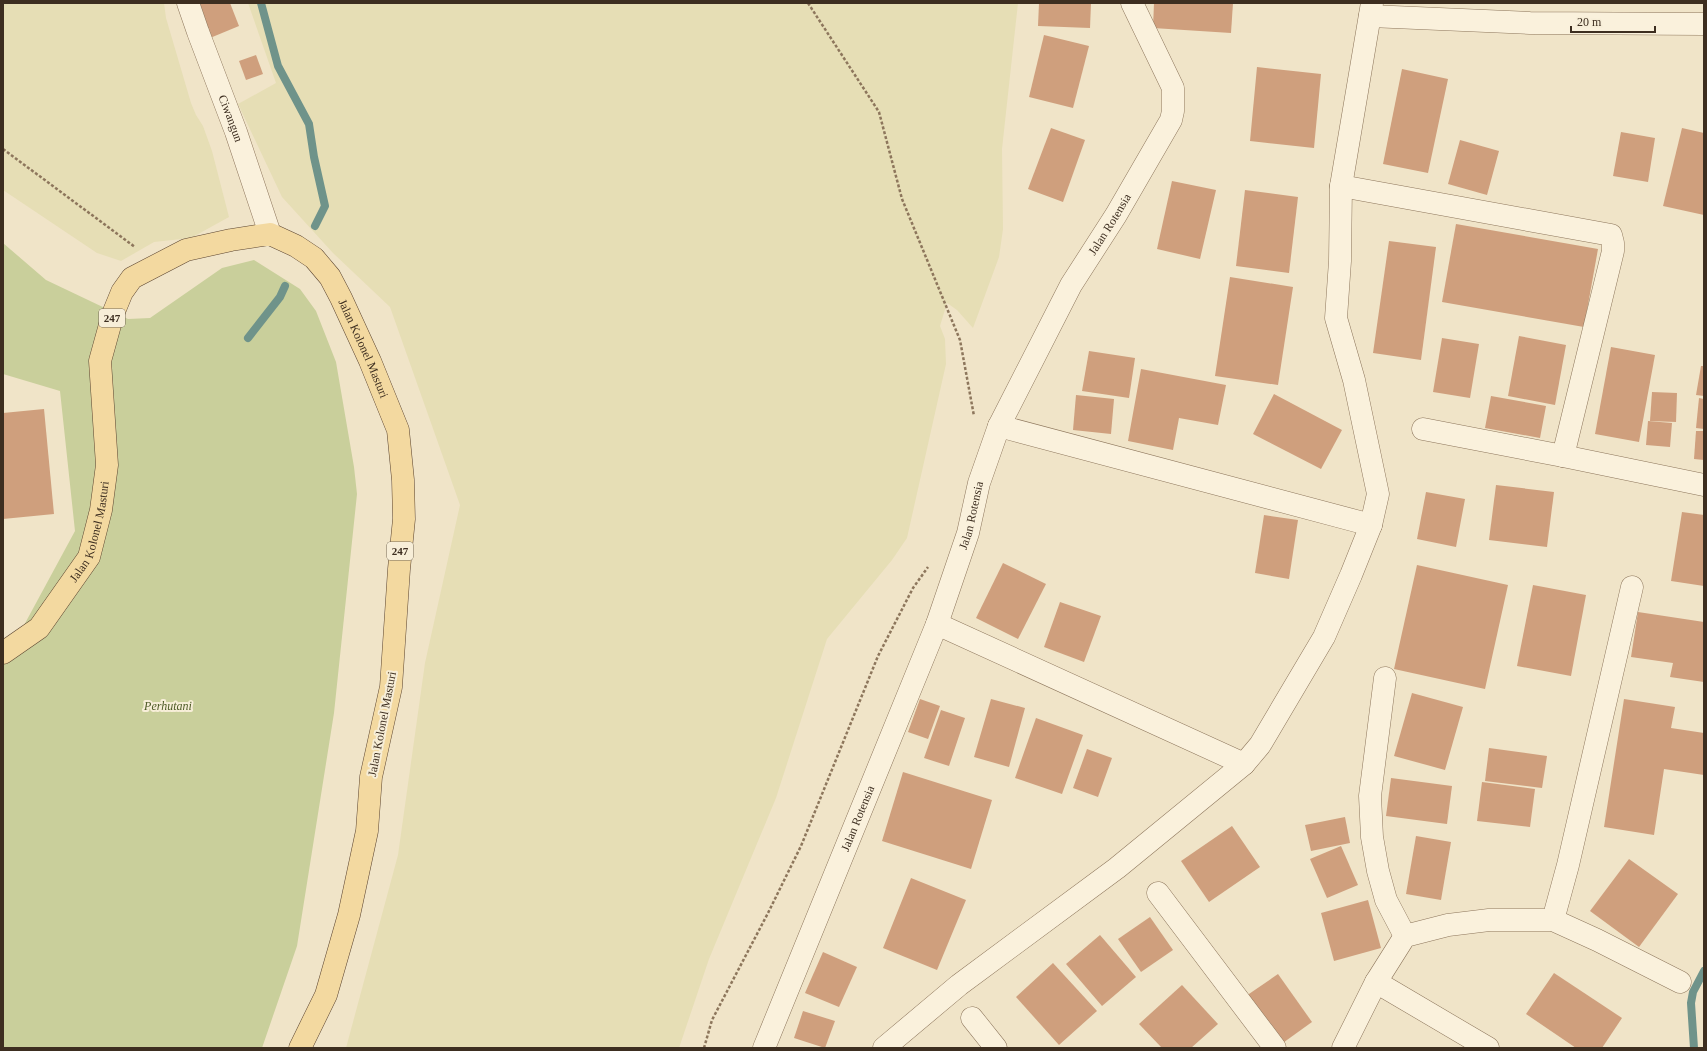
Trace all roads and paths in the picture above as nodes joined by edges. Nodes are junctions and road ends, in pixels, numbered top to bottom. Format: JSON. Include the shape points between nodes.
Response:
{"nodes":[{"id":1,"x":188,"y":3,"type":"edge"},
{"id":2,"x":808,"y":3,"type":"edge"},
{"id":3,"x":1132,"y":3,"type":"edge"},
{"id":4,"x":1371,"y":9,"type":"edge"},
{"id":5,"x":1704,"y":24,"type":"edge"},
{"id":6,"x":3,"y":149,"type":"edge"},
{"id":7,"x":1341,"y":186,"type":"junction"},
{"id":8,"x":270,"y":234,"type":"junction"},
{"id":9,"x":154,"y":265,"type":"junction"},
{"id":10,"x":975,"y":423,"type":"dead end"},
{"id":11,"x":999,"y":426,"type":"junction"},
{"id":12,"x":1423,"y":429,"type":"dead end"},
{"id":13,"x":1563,"y":456,"type":"junction"},
{"id":14,"x":1704,"y":485,"type":"edge"},
{"id":15,"x":1371,"y":525,"type":"junction"},
{"id":16,"x":930,"y":563,"type":"dead end"},
{"id":17,"x":1632,"y":587,"type":"dead end"},
{"id":18,"x":937,"y":624,"type":"junction"},
{"id":19,"x":3,"y":653,"type":"edge"},
{"id":20,"x":1386,"y":678,"type":"dead end"},
{"id":21,"x":1244,"y":764,"type":"junction"},
{"id":22,"x":1158,"y":893,"type":"dead end"},
{"id":23,"x":1553,"y":920,"type":"junction"},
{"id":24,"x":1406,"y":936,"type":"junction"},
{"id":25,"x":1376,"y":982,"type":"junction"},
{"id":26,"x":1680,"y":982,"type":"dead end"},
{"id":27,"x":972,"y":1018,"type":"dead end"},
{"id":28,"x":300,"y":1048,"type":"edge"},
{"id":29,"x":704,"y":1048,"type":"edge"},
{"id":30,"x":764,"y":1048,"type":"edge"},
{"id":31,"x":884,"y":1048,"type":"edge"},
{"id":32,"x":996,"y":1048,"type":"edge"},
{"id":33,"x":1275,"y":1048,"type":"edge"},
{"id":34,"x":1343,"y":1048,"type":"edge"},
{"id":35,"x":1488,"y":1048,"type":"edge"}],
"edges":[{"from":1,"to":8,"type":"street","name":"Ciwangun","via":[[236,132]]},
{"from":2,"to":10,"type":"path","via":[[879,112],[902,199],[960,340]]},
{"from":3,"to":11,"type":"street","name":"Jalan Rotensia","via":[[1172,88],[1171,120],[1116,215],[1071,285]]},
{"from":4,"to":5,"type":"street","via":[[1530,23]]},
{"from":4,"to":7,"type":"street"},
{"from":6,"to":9,"type":"path","via":[[128,241]]},
{"from":7,"to":13,"type":"street","via":[[1610,235],[1613,251]]},
{"from":7,"to":15,"type":"street","via":[[1336,318],[1354,380],[1378,494]]},
{"from":8,"to":9,"type":"main road","name":"Jalan Kolonel Masturi","number":"247","via":[[186,250]]},
{"from":8,"to":28,"type":"main road","name":"Jalan Kolonel Masturi","number":"247","via":[[314,258],[330,277],[342,298],[398,430],[403,480],[404,519],[398,569],[391,687],[371,777],[366,831],[349,915],[326,994]]},
{"from":9,"to":19,"type":"main road","name":"Jalan Kolonel Masturi","number":"247","via":[[132,278],[122,292],[100,361],[107,465],[101,510],[90,557],[39,628]]},
{"from":11,"to":15,"type":"street"},
{"from":11,"to":18,"type":"street","name":"Jalan Rotensia","via":[[980,483],[968,533]]},
{"from":12,"to":13,"type":"street"},
{"from":13,"to":14,"type":"street"},
{"from":15,"to":21,"type":"street","via":[[1324,637],[1260,745]]},
{"from":16,"to":29,"type":"path","via":[[913,588],[878,656],[801,846],[712,1020]]},
{"from":17,"to":23,"type":"street"},
{"from":18,"to":21,"type":"street"},
{"from":18,"to":30,"type":"street","name":"Jalan Rotensia"},
{"from":20,"to":24,"type":"street","via":[[1370,796],[1372,837],[1386,900]]},
{"from":21,"to":31,"type":"street","via":[[1117,868],[959,985]]},
{"from":22,"to":33,"type":"street"},
{"from":23,"to":24,"type":"street","via":[[1483,921],[1448,925]]},
{"from":23,"to":26,"type":"street"},
{"from":24,"to":25,"type":"street"},
{"from":25,"to":34,"type":"street"},
{"from":25,"to":35,"type":"street"},
{"from":27,"to":32,"type":"street"}]}
